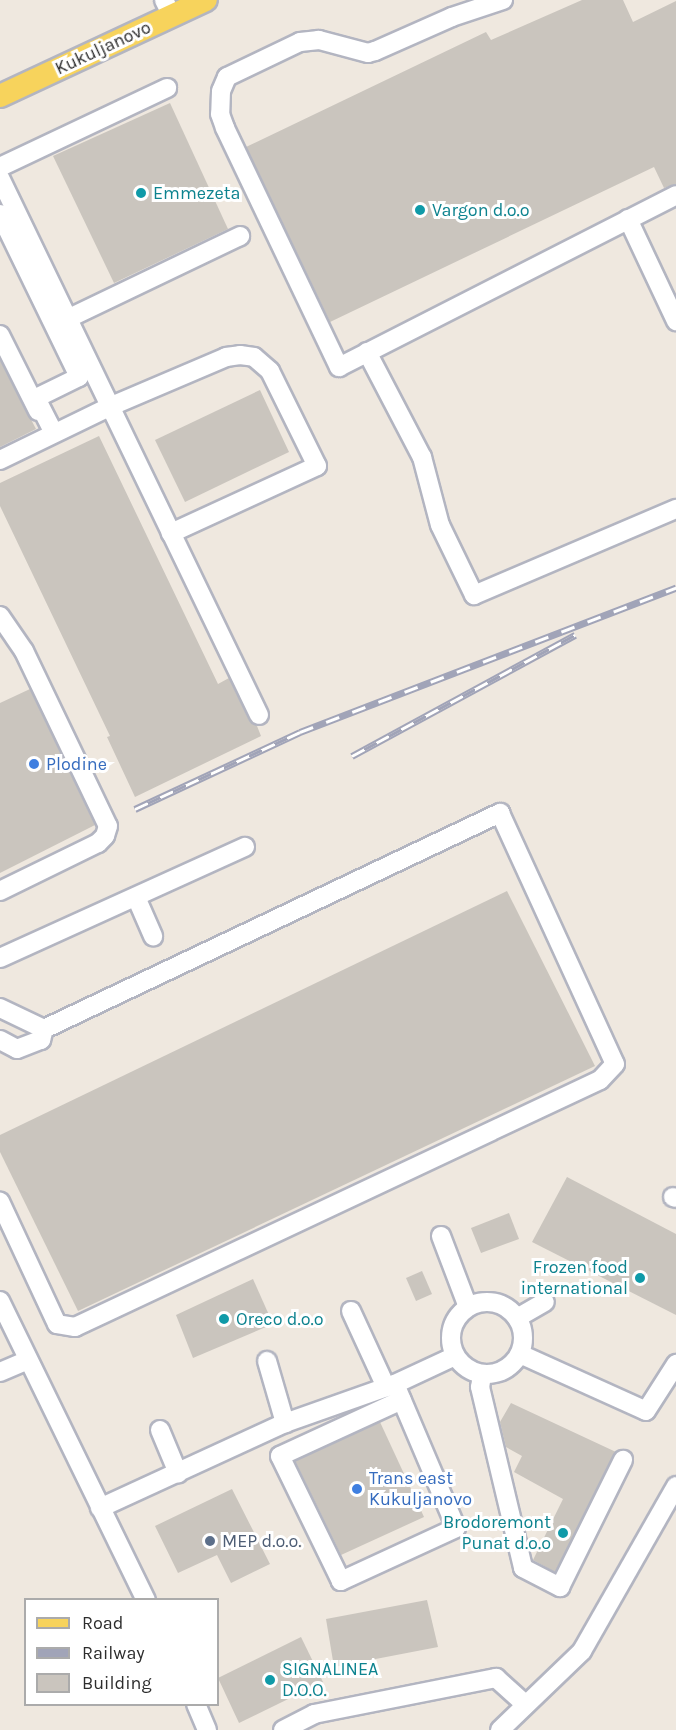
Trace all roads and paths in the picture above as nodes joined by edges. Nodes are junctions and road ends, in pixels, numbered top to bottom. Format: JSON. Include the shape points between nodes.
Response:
{"nodes":[{"id":1,"x":503,"y":0,"type":"edge"},
{"id":2,"x":187,"y":4,"type":"edge"},
{"id":3,"x":167,"y":88,"type":"dead end"},
{"id":4,"x":0,"y":96,"type":"edge"},
{"id":5,"x":0,"y":167,"type":"edge"},
{"id":6,"x":0,"y":178,"type":"edge"},
{"id":7,"x":676,"y":195,"type":"edge"},
{"id":8,"x":0,"y":214,"type":"edge"},
{"id":9,"x":628,"y":219,"type":"junction"},
{"id":10,"x":240,"y":236,"type":"dead end"},
{"id":11,"x":12,"y":237,"type":"edge"},
{"id":12,"x":67,"y":319,"type":"junction"},
{"id":13,"x":676,"y":321,"type":"edge"},
{"id":14,"x":0,"y":335,"type":"edge"},
{"id":15,"x":367,"y":352,"type":"junction"},
{"id":16,"x":109,"y":407,"type":"junction"},
{"id":17,"x":52,"y":434,"type":"junction"},
{"id":18,"x":0,"y":460,"type":"edge"},
{"id":19,"x":676,"y":509,"type":"edge"},
{"id":20,"x":171,"y":533,"type":"junction"},
{"id":21,"x":0,"y":616,"type":"edge"},
{"id":22,"x":259,"y":715,"type":"dead end"},
{"id":23,"x":245,"y":847,"type":"dead end"},
{"id":24,"x":0,"y":891,"type":"edge"},
{"id":25,"x":136,"y":897,"type":"junction"},
{"id":26,"x":153,"y":936,"type":"dead end"},
{"id":27,"x":0,"y":958,"type":"edge"},
{"id":28,"x":0,"y":1008,"type":"edge"},
{"id":29,"x":44,"y":1029,"type":"junction"},
{"id":30,"x":0,"y":1040,"type":"edge"},
{"id":31,"x":0,"y":1202,"type":"edge"},
{"id":32,"x":441,"y":1236,"type":"dead end"},
{"id":33,"x":0,"y":1301,"type":"edge"},
{"id":34,"x":545,"y":1302,"type":"dead end"},
{"id":35,"x":468,"y":1307,"type":"junction"},
{"id":36,"x":351,"y":1311,"type":"dead end"},
{"id":37,"x":517,"y":1318,"type":"junction"},
{"id":38,"x":520,"y":1354,"type":"junction"},
{"id":39,"x":455,"y":1356,"type":"junction"},
{"id":40,"x":28,"y":1360,"type":"junction"},
{"id":41,"x":267,"y":1361,"type":"dead end"},
{"id":42,"x":676,"y":1364,"type":"edge"},
{"id":43,"x":0,"y":1372,"type":"edge"},
{"id":44,"x":482,"y":1375,"type":"junction"},
{"id":45,"x":395,"y":1390,"type":"junction"},
{"id":46,"x":285,"y":1422,"type":"junction"},
{"id":47,"x":160,"y":1430,"type":"dead end"},
{"id":48,"x":623,"y":1461,"type":"dead end"},
{"id":49,"x":178,"y":1473,"type":"junction"},
{"id":50,"x":676,"y":1486,"type":"edge"},
{"id":51,"x":100,"y":1508,"type":"junction"},
{"id":52,"x":145,"y":1598,"type":"edge"},
{"id":53,"x":526,"y":1705,"type":"junction"},
{"id":54,"x":197,"y":1706,"type":"edge"},
{"id":55,"x":207,"y":1730,"type":"edge"},
{"id":56,"x":283,"y":1730,"type":"edge"},
{"id":57,"x":500,"y":1730,"type":"edge"}],
"edges":[{"from":1,"to":15,"type":"street","via":[[452,16],[368,53],[319,40],[300,42],[226,77],[220,114],[225,128],[339,367]]},
{"from":2,"to":4,"type":"main road","name":"Kukuljanovo"},
{"from":3,"to":5,"type":"street"},
{"from":6,"to":11,"type":"street"},
{"from":7,"to":9,"type":"street"},
{"from":8,"to":11,"type":"street"},
{"from":9,"to":13,"type":"street"},
{"from":9,"to":15,"type":"street"},
{"from":10,"to":12,"type":"street"},
{"from":11,"to":12,"type":"street"},
{"from":11,"to":17,"type":"street","via":[[79,377],[36,398]]},
{"from":12,"to":16,"type":"street"},
{"from":14,"to":17,"type":"street"},
{"from":15,"to":19,"type":"street","via":[[422,457],[440,525],[474,595]]},
{"from":16,"to":17,"type":"street"},
{"from":16,"to":20,"type":"street"},
{"from":16,"to":20,"type":"street","via":[[226,357],[248,355],[270,371],[307,445],[317,466]]},
{"from":17,"to":18,"type":"street"},
{"from":20,"to":22,"type":"street"},
{"from":21,"to":24,"type":"street","via":[[24,651],[108,826],[98,843]]},
{"from":23,"to":25,"type":"street"},
{"from":25,"to":26,"type":"street"},
{"from":25,"to":27,"type":"street"},
{"from":28,"to":29,"type":"street"},
{"from":29,"to":30,"type":"street","via":[[41,1040],[17,1049]]},
{"from":29,"to":31,"type":"street","via":[[500,813],[615,1064],[600,1080],[75,1327],[57,1324]]},
{"from":32,"to":35,"type":"street"},
{"from":33,"to":40,"type":"street"},
{"from":34,"to":37,"type":"street"},
{"from":35,"to":37,"type":"street","via":[[485,1301],[497,1303]]},
{"from":35,"to":39,"type":"street","via":[[454,1320],[450,1332]]},
{"from":36,"to":45,"type":"street"},
{"from":37,"to":38,"type":"street","via":[[522,1329]]},
{"from":38,"to":42,"type":"street","via":[[646,1411]]},
{"from":38,"to":44,"type":"street","via":[[505,1370]]},
{"from":39,"to":44,"type":"street","via":[[471,1372]]},
{"from":39,"to":45,"type":"street"},
{"from":40,"to":43,"type":"street"},
{"from":40,"to":51,"type":"street"},
{"from":41,"to":46,"type":"street"},
{"from":44,"to":48,"type":"street","via":[[480,1388],[523,1568],[560,1587]]},
{"from":45,"to":45,"type":"street","via":[[280,1456],[341,1581],[456,1528]]},
{"from":45,"to":46,"type":"street"},
{"from":46,"to":49,"type":"street"},
{"from":47,"to":49,"type":"street"},
{"from":49,"to":51,"type":"street"},
{"from":50,"to":53,"type":"street","via":[[582,1651]]},
{"from":51,"to":52,"type":"street"},
{"from":53,"to":56,"type":"street","via":[[496,1678],[314,1714]]},
{"from":53,"to":57,"type":"street"},
{"from":54,"to":55,"type":"street"}]}
